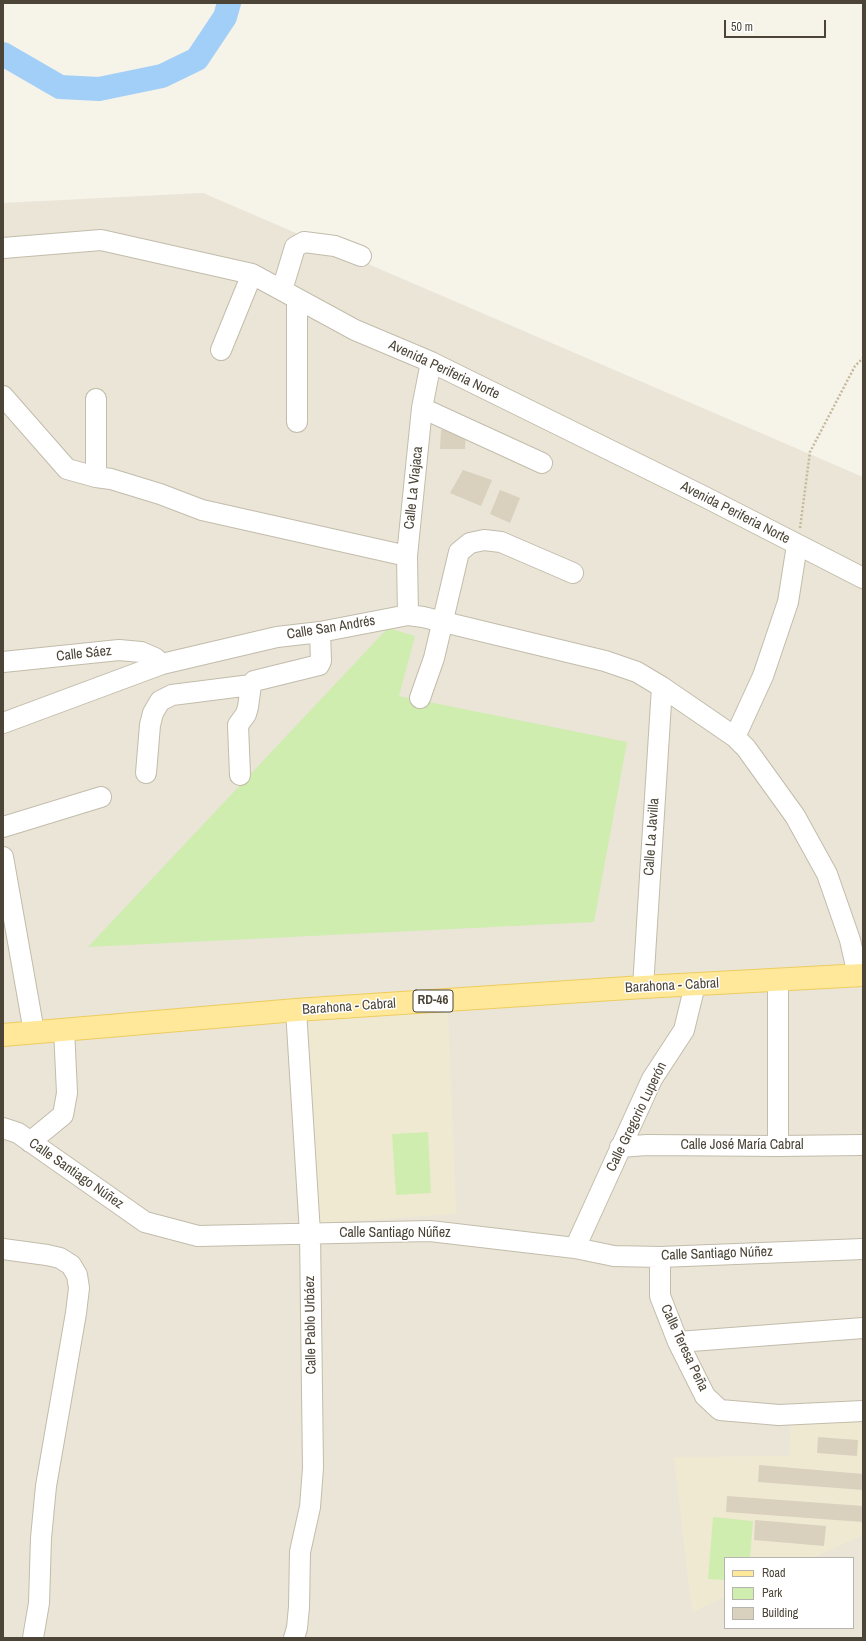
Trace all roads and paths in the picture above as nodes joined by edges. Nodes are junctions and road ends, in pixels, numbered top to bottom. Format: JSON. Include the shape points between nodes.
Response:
{"nodes":[{"id":1,"x":3,"y":248,"type":"edge"},
{"id":2,"x":361,"y":256,"type":"dead end"},
{"id":3,"x":252,"y":274,"type":"junction"},
{"id":4,"x":289,"y":295,"type":"junction"},
{"id":5,"x":221,"y":350,"type":"dead end"},
{"id":6,"x":863,"y":358,"type":"edge"},
{"id":7,"x":431,"y":362,"type":"junction"},
{"id":8,"x":3,"y":396,"type":"edge"},
{"id":9,"x":96,"y":399,"type":"dead end"},
{"id":10,"x":422,"y":408,"type":"junction"},
{"id":11,"x":297,"y":422,"type":"dead end"},
{"id":12,"x":542,"y":463,"type":"dead end"},
{"id":13,"x":96,"y":477,"type":"junction"},
{"id":14,"x":797,"y":545,"type":"junction"},
{"id":15,"x":407,"y":556,"type":"junction"},
{"id":16,"x":573,"y":573,"type":"dead end"},
{"id":17,"x":863,"y":578,"type":"edge"},
{"id":18,"x":408,"y":615,"type":"junction"},
{"id":19,"x":443,"y":621,"type":"junction"},
{"id":20,"x":320,"y":632,"type":"junction"},
{"id":21,"x":3,"y":662,"type":"edge"},
{"id":22,"x":162,"y":664,"type":"junction"},
{"id":23,"x":251,"y":685,"type":"junction"},
{"id":24,"x":662,"y":687,"type":"junction"},
{"id":25,"x":420,"y":698,"type":"dead end"},
{"id":26,"x":3,"y":723,"type":"edge"},
{"id":27,"x":735,"y":737,"type":"junction"},
{"id":28,"x":146,"y":773,"type":"dead end"},
{"id":29,"x":240,"y":775,"type":"dead end"},
{"id":30,"x":101,"y":797,"type":"dead end"},
{"id":31,"x":3,"y":827,"type":"edge"},
{"id":32,"x":3,"y":857,"type":"edge"},
{"id":33,"x":861,"y":975,"type":"edge"},
{"id":34,"x":778,"y":980,"type":"junction"},
{"id":35,"x":695,"y":985,"type":"junction"},
{"id":36,"x":643,"y":987,"type":"junction"},
{"id":37,"x":296,"y":1010,"type":"junction"},
{"id":38,"x":64,"y":1029,"type":"junction"},
{"id":39,"x":34,"y":1032,"type":"junction"},
{"id":40,"x":3,"y":1035,"type":"edge"},
{"id":41,"x":3,"y":1128,"type":"edge"},
{"id":42,"x":30,"y":1142,"type":"junction"},
{"id":43,"x":863,"y":1145,"type":"edge"},
{"id":44,"x":778,"y":1146,"type":"junction"},
{"id":45,"x":620,"y":1147,"type":"junction"},
{"id":46,"x":310,"y":1233,"type":"junction"},
{"id":47,"x":575,"y":1248,"type":"junction"},
{"id":48,"x":3,"y":1249,"type":"edge"},
{"id":49,"x":863,"y":1249,"type":"edge"},
{"id":50,"x":660,"y":1257,"type":"junction"},
{"id":51,"x":863,"y":1328,"type":"edge"},
{"id":52,"x":678,"y":1342,"type":"junction"},
{"id":53,"x":863,"y":1411,"type":"edge"},
{"id":54,"x":33,"y":1638,"type":"edge"},
{"id":55,"x":294,"y":1638,"type":"edge"}],
"edges":[{"from":1,"to":3,"type":"street","name":"Avenida Periferia Norte","via":[[101,240]]},
{"from":2,"to":4,"type":"street","via":[[334,246],[304,242],[295,246]]},
{"from":3,"to":4,"type":"street","name":"Avenida Periferia Norte"},
{"from":3,"to":5,"type":"street"},
{"from":4,"to":7,"type":"street","name":"Avenida Periferia Norte","via":[[354,330]]},
{"from":4,"to":11,"type":"street"},
{"from":6,"to":14,"type":"path","via":[[855,366],[810,452]]},
{"from":7,"to":10,"type":"street","name":"Calle La Viajaca"},
{"from":7,"to":14,"type":"street","name":"Avenida Periferia Norte"},
{"from":8,"to":13,"type":"street","via":[[67,469]]},
{"from":9,"to":13,"type":"street"},
{"from":10,"to":12,"type":"street"},
{"from":10,"to":15,"type":"street","name":"Calle La Viajaca"},
{"from":13,"to":15,"type":"street","via":[[160,494],[202,510]]},
{"from":14,"to":17,"type":"street","name":"Avenida Periferia Norte"},
{"from":14,"to":27,"type":"street","via":[[788,602],[763,676]]},
{"from":15,"to":18,"type":"street","name":"Calle La Viajaca"},
{"from":16,"to":19,"type":"street","via":[[501,542],[484,540],[470,543],[459,552]]},
{"from":18,"to":19,"type":"street","name":"Calle San Andrés"},
{"from":18,"to":20,"type":"street","name":"Calle San Andrés"},
{"from":19,"to":24,"type":"street","name":"Calle San Andrés","via":[[605,661],[637,672]]},
{"from":19,"to":25,"type":"street"},
{"from":20,"to":22,"type":"street","name":"Calle San Andrés","via":[[277,637]]},
{"from":20,"to":23,"type":"street","via":[[319,665],[254,681]]},
{"from":21,"to":22,"type":"street","name":"Calle Sáez","via":[[119,650],[141,652]]},
{"from":22,"to":26,"type":"street","name":"Calle San Andrés"},
{"from":23,"to":28,"type":"street","via":[[172,695],[160,701],[150,725]]},
{"from":23,"to":29,"type":"street","via":[[246,714],[238,726]]},
{"from":24,"to":27,"type":"street","name":"Calle San Andrés"},
{"from":24,"to":36,"type":"street","name":"Calle La Javilla"},
{"from":27,"to":33,"type":"street","name":"Calle San Andrés","via":[[746,748],[795,816],[827,874]]},
{"from":30,"to":31,"type":"street"},
{"from":32,"to":39,"type":"street"},
{"from":33,"to":34,"type":"main road","name":"Barahona - Cabral","number":"RD-46"},
{"from":34,"to":35,"type":"main road","name":"Barahona - Cabral","number":"RD-46"},
{"from":34,"to":44,"type":"street"},
{"from":35,"to":36,"type":"main road","name":"Barahona - Cabral","number":"RD-46"},
{"from":35,"to":45,"type":"street","name":"Calle Gregorio Luperón","via":[[684,1030],[652,1079]]},
{"from":36,"to":37,"type":"main road","name":"Barahona - Cabral","number":"RD-46"},
{"from":37,"to":38,"type":"main road","name":"Barahona - Cabral","number":"RD-46"},
{"from":37,"to":46,"type":"street","name":"Calle Pablo Urbáez"},
{"from":38,"to":39,"type":"main road","name":"Barahona - Cabral","number":"RD-46"},
{"from":38,"to":42,"type":"street","via":[[67,1093],[63,1115]]},
{"from":39,"to":40,"type":"main road","name":"Barahona - Cabral","number":"RD-46"},
{"from":41,"to":42,"type":"street","name":"Calle Santiago Núñez","via":[[18,1133]]},
{"from":42,"to":46,"type":"street","name":"Calle Santiago Núñez","via":[[145,1222],[198,1236]]},
{"from":43,"to":44,"type":"street","name":"Calle José María Cabral"},
{"from":44,"to":45,"type":"street","name":"Calle José María Cabral"},
{"from":45,"to":47,"type":"street","name":"Calle Gregorio Luperón"},
{"from":46,"to":47,"type":"street","name":"Calle Santiago Núñez","via":[[430,1230]]},
{"from":46,"to":55,"type":"street","name":"Calle Pablo Urbáez","via":[[313,1468],[310,1507],[300,1552],[299,1607]]},
{"from":47,"to":50,"type":"street","name":"Calle Santiago Núñez","via":[[614,1256]]},
{"from":48,"to":54,"type":"street","via":[[60,1258],[71,1265],[77,1275],[79,1288],[46,1486],[39,1603]]},
{"from":49,"to":50,"type":"street","name":"Calle Santiago Núñez"},
{"from":50,"to":52,"type":"street","name":"Calle Teresa Peña","via":[[660,1296]]},
{"from":51,"to":52,"type":"street"},
{"from":52,"to":53,"type":"street","name":"Calle Teresa Peña","via":[[705,1396],[720,1410],[779,1415]]}]}
